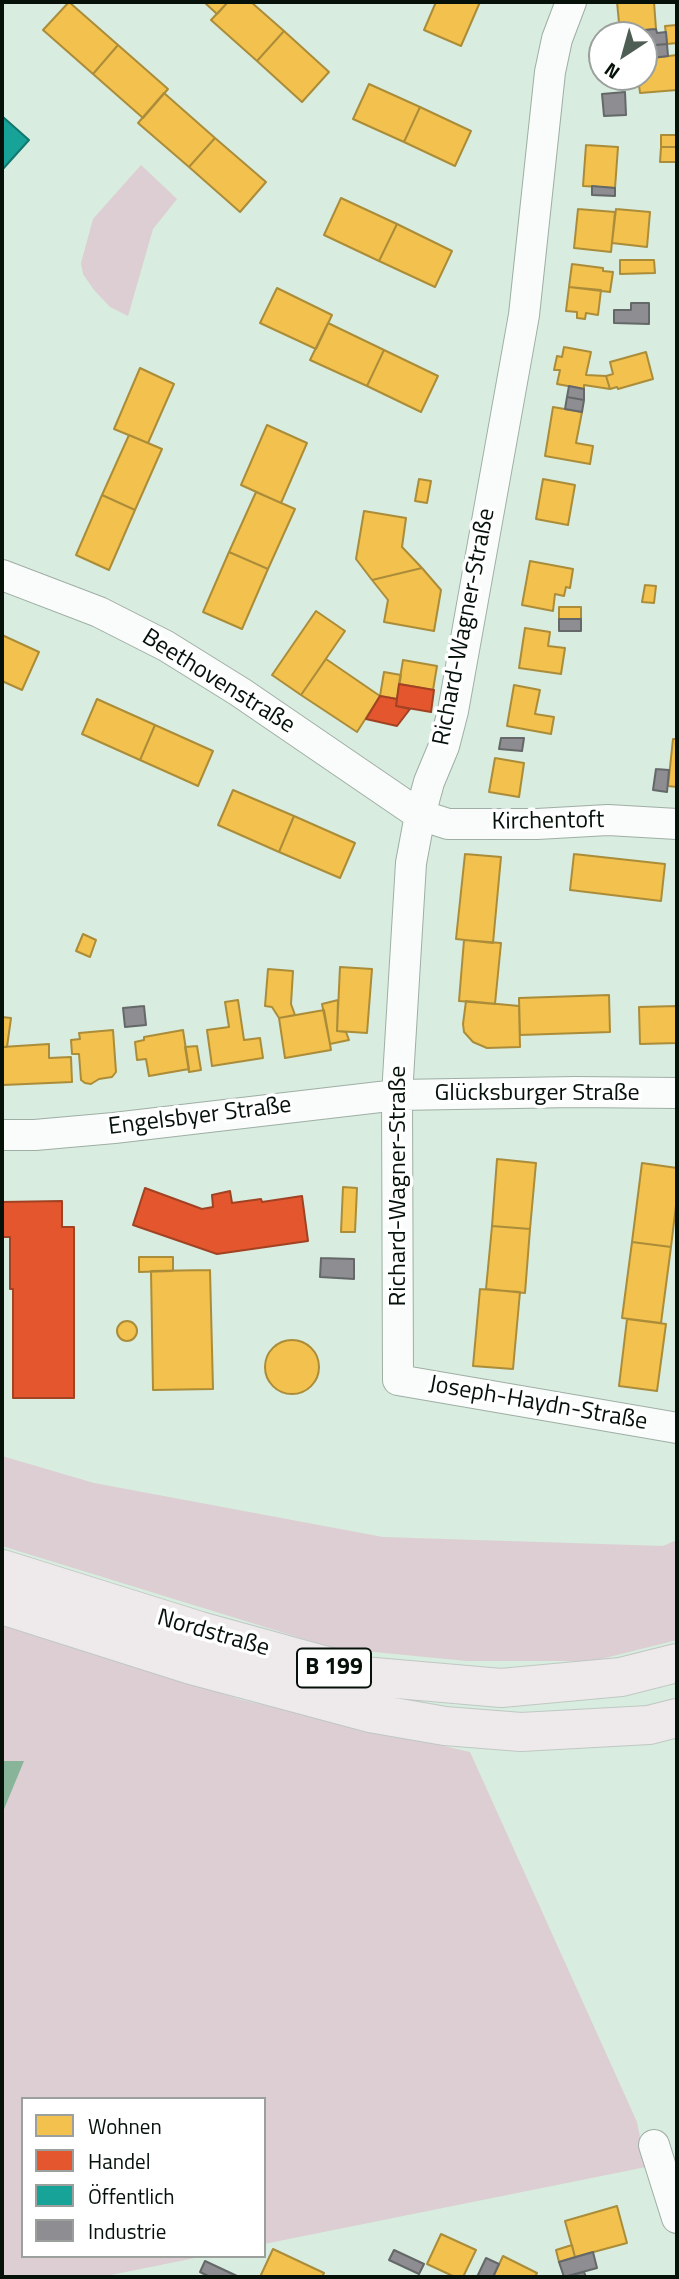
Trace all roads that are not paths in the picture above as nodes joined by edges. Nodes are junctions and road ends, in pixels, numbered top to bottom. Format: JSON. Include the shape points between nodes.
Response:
{"nodes":[{"id":1,"x":571,"y":2,"type":"edge"},
{"id":2,"x":2,"y":575,"type":"edge"},
{"id":3,"x":420,"y":815,"type":"junction"},
{"id":4,"x":677,"y":824,"type":"edge"},
{"id":5,"x":677,"y":1094,"type":"edge"},
{"id":6,"x":397,"y":1095,"type":"junction"},
{"id":7,"x":2,"y":1135,"type":"edge"},
{"id":8,"x":398,"y":1380,"type":"joint"},
{"id":9,"x":677,"y":1428,"type":"edge"},
{"id":10,"x":2,"y":1569,"type":"edge"},
{"id":11,"x":2,"y":1605,"type":"edge"},
{"id":12,"x":677,"y":1663,"type":"edge"},
{"id":13,"x":677,"y":1718,"type":"edge"},
{"id":14,"x":654,"y":2146,"type":"dead end"},
{"id":15,"x":677,"y":2218,"type":"edge"}],
"edges":[{"from":1,"to":3,"type":"street","name":"Richard-Wagner-Straße","via":[[550,72],[524,315],[453,711]]},
{"from":2,"to":3,"type":"street","name":"Beethovenstraße","via":[[99,612],[166,646]]},
{"from":3,"to":4,"type":"street","name":"Kirchentoft","via":[[448,824],[608,820]]},
{"from":3,"to":6,"type":"street","name":"Richard-Wagner-Straße","via":[[411,863]]},
{"from":5,"to":6,"type":"street","name":"Glücksburger Straße"},
{"from":6,"to":7,"type":"street","name":"Engelsbyer Straße","via":[[114,1128]]},
{"from":6,"to":8,"type":"street","name":"Richard-Wagner-Straße"},
{"from":8,"to":9,"type":"street","name":"Joseph-Haydn-Straße"},
{"from":10,"to":12,"type":"main road","name":"Nordstraße","number":"B 199","via":[[363,1676],[501,1688],[621,1677]]},
{"from":11,"to":13,"type":"main road","name":"Nordstraße","number":"B 199","via":[[191,1665],[369,1713],[445,1726],[521,1732],[649,1725]]},
{"from":14,"to":15,"type":"street"}]}
